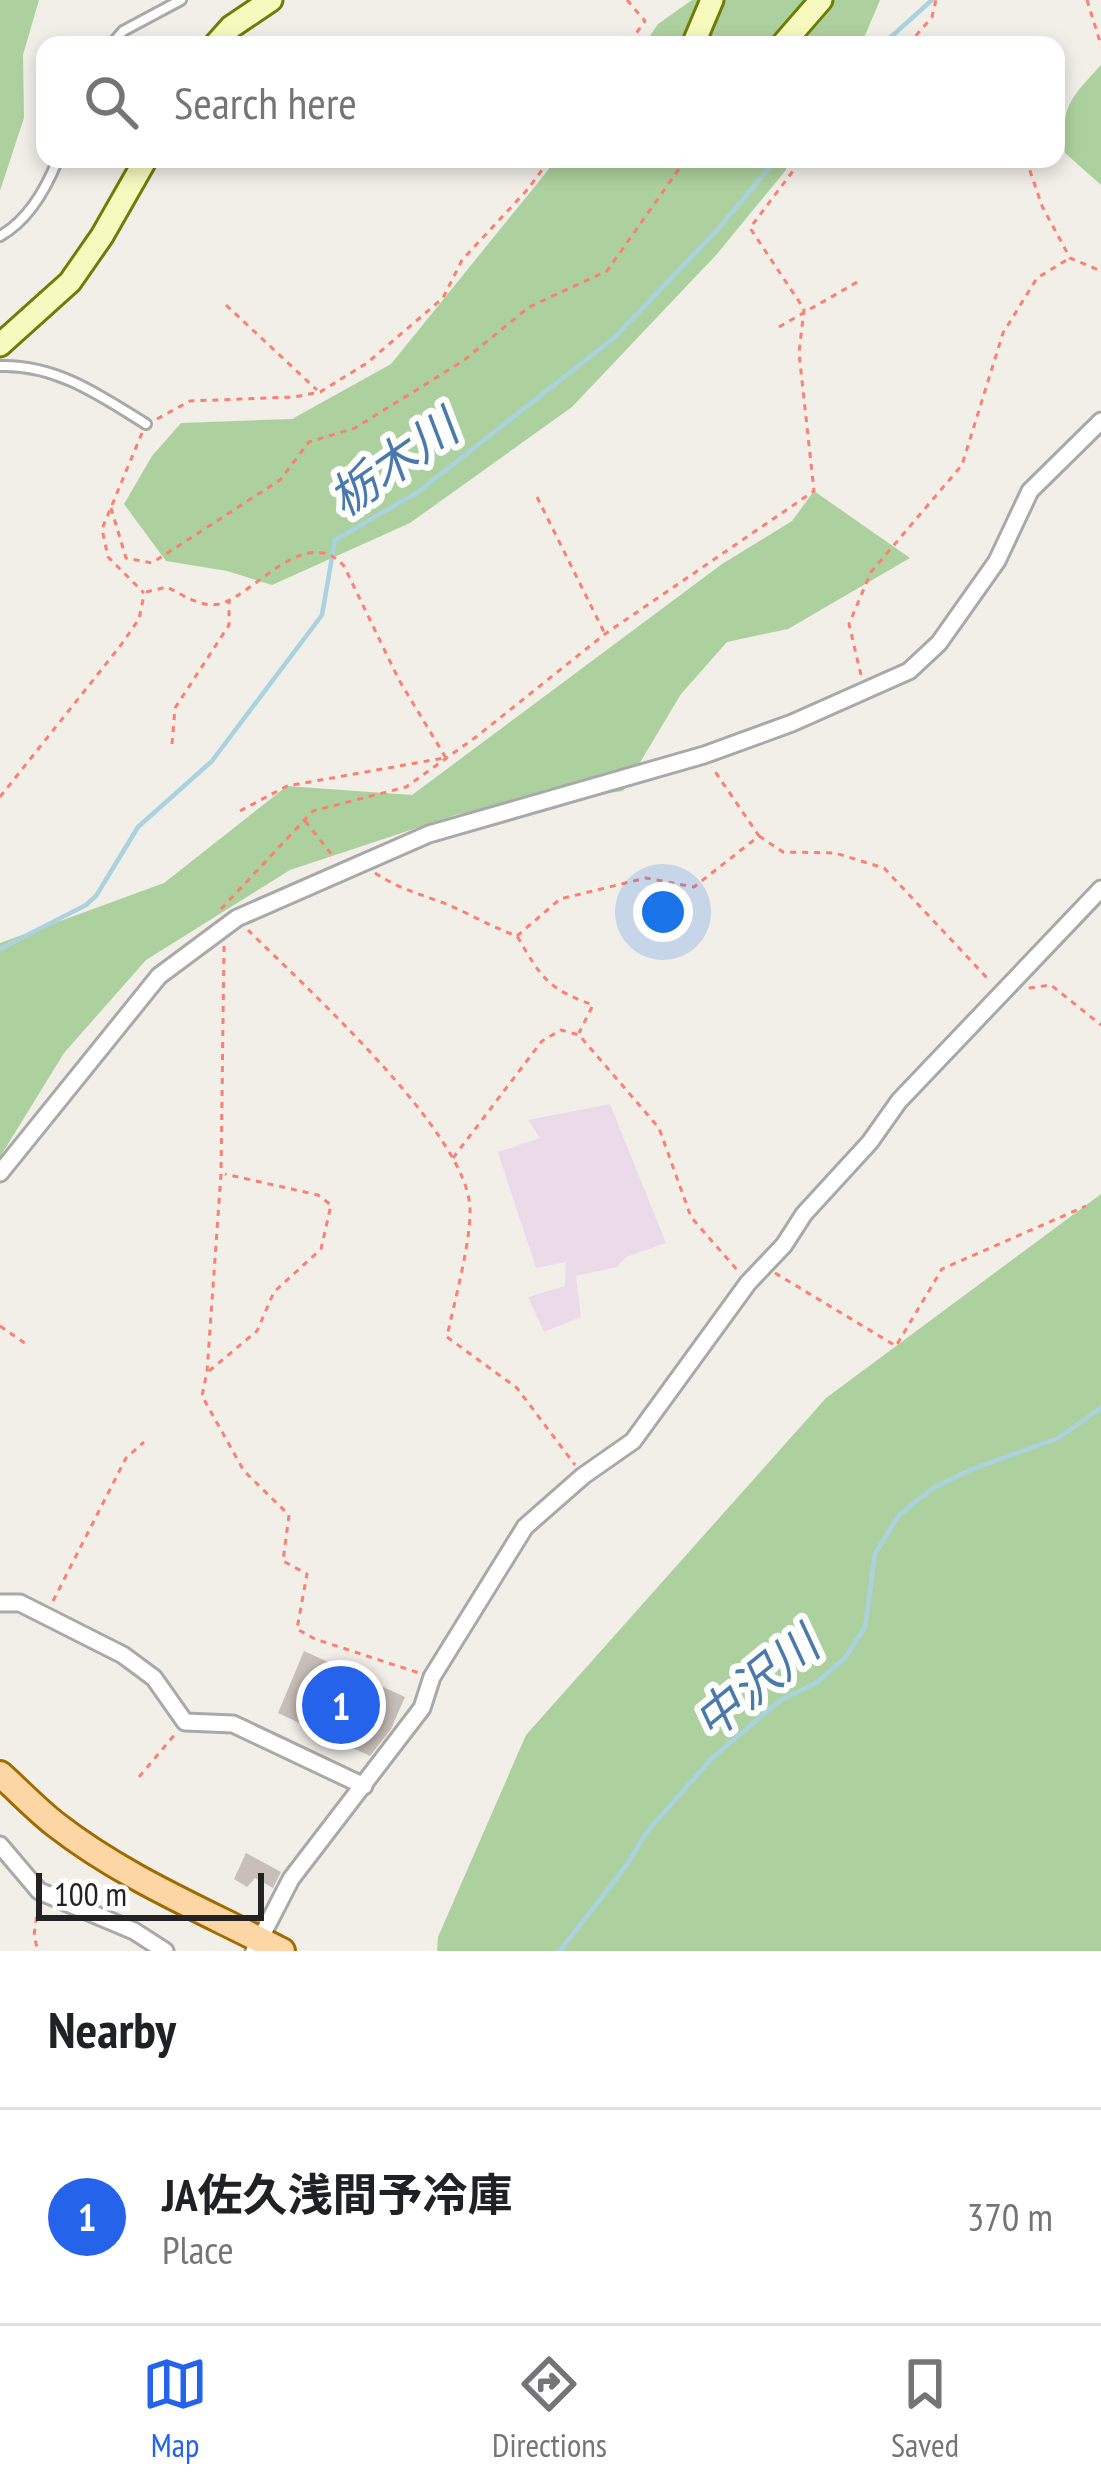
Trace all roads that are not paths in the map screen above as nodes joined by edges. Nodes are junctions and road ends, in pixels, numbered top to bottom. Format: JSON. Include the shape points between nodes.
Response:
{"nodes":[{"id":1,"x":181,"y":0,"type":"edge"},
{"id":2,"x":271,"y":0,"type":"edge"},
{"id":3,"x":712,"y":0,"type":"edge"},
{"id":4,"x":821,"y":0,"type":"edge"},
{"id":5,"x":119,"y":36,"type":"edge"},
{"id":6,"x":222,"y":36,"type":"edge"},
{"id":7,"x":697,"y":36,"type":"edge"},
{"id":8,"x":790,"y":36,"type":"edge"},
{"id":9,"x":53,"y":168,"type":"edge"},
{"id":10,"x":141,"y":168,"type":"edge"},
{"id":11,"x":0,"y":236,"type":"edge"},
{"id":12,"x":0,"y":345,"type":"edge"},
{"id":13,"x":0,"y":366,"type":"edge"},
{"id":14,"x":1101,"y":421,"type":"edge"},
{"id":15,"x":146,"y":424,"type":"road end"},
{"id":16,"x":1101,"y":890,"type":"edge"},
{"id":17,"x":0,"y":1172,"type":"edge"},
{"id":18,"x":0,"y":1603,"type":"edge"},
{"id":19,"x":0,"y":1774,"type":"edge"},
{"id":20,"x":364,"y":1786,"type":"junction"},
{"id":21,"x":0,"y":1845,"type":"edge"},
{"id":22,"x":265,"y":1947,"type":"edge"},
{"id":23,"x":165,"y":1951,"type":"edge"}],
"edges":[{"from":1,"to":5,"type":"lane"},
{"from":2,"to":6,"type":"main road"},
{"from":3,"to":7,"type":"main road"},
{"from":4,"to":8,"type":"main road"},
{"from":9,"to":11,"type":"lane","via":[[29,212]]},
{"from":10,"to":12,"type":"main road","via":[[70,282]]},
{"from":13,"to":15,"type":"lane","via":[[67,378]]},
{"from":14,"to":17,"type":"street","via":[[1030,491],[997,561],[939,643],[909,670],[704,755],[429,834],[227,918],[159,976]]},
{"from":16,"to":20,"type":"street","via":[[899,1102],[748,1283],[633,1441],[525,1527],[432,1677],[422,1708]]},
{"from":18,"to":20,"type":"street","via":[[20,1603],[123,1655],[154,1678],[185,1722],[232,1724]]},
{"from":19,"to":22,"type":"main road","via":[[105,1858]]},
{"from":20,"to":22,"type":"street","via":[[291,1879]]},
{"from":21,"to":23,"type":"street","via":[[39,1891]]}]}
